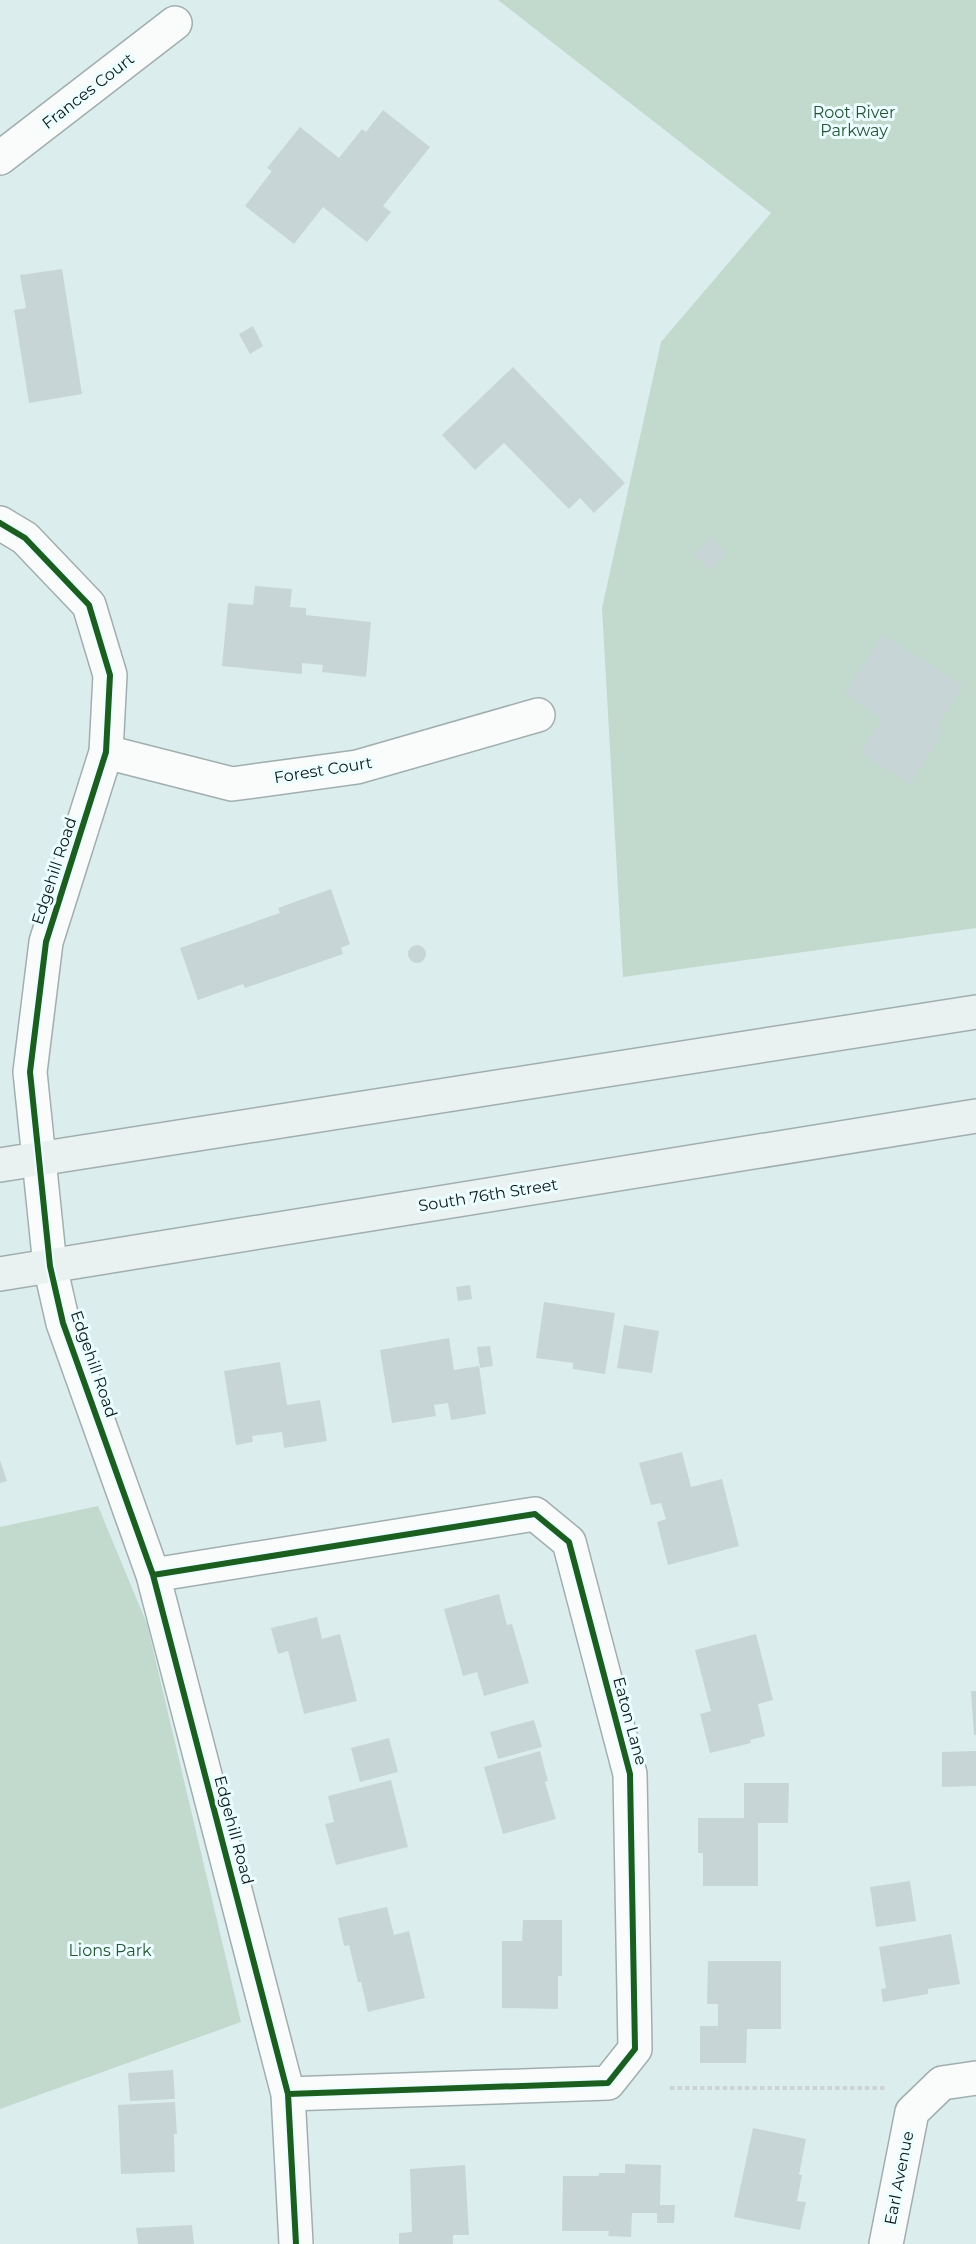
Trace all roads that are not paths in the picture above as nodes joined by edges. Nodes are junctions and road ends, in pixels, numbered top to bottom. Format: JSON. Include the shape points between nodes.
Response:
{"nodes":[{"id":1,"x":175,"y":23,"type":"dead end"},
{"id":2,"x":0,"y":159,"type":"edge"},
{"id":3,"x":0,"y":523,"type":"edge"},
{"id":4,"x":538,"y":715,"type":"dead end"},
{"id":5,"x":106,"y":752,"type":"junction"},
{"id":6,"x":976,"y":1012,"type":"edge"},
{"id":7,"x":976,"y":1116,"type":"edge"},
{"id":8,"x":38,"y":1159,"type":"junction"},
{"id":9,"x":0,"y":1166,"type":"edge"},
{"id":10,"x":50,"y":1266,"type":"junction"},
{"id":11,"x":0,"y":1274,"type":"edge"},
{"id":12,"x":153,"y":1575,"type":"junction"},
{"id":13,"x":976,"y":2078,"type":"edge"},
{"id":14,"x":288,"y":2094,"type":"junction"},
{"id":15,"x":296,"y":2244,"type":"edge"},
{"id":16,"x":886,"y":2244,"type":"edge"}],
"edges":[{"from":1,"to":2,"type":"street","name":"Frances Court"},
{"from":3,"to":5,"type":"street","name":"Edgehill Road","via":[[25,538],[89,605],[110,675]]},
{"from":4,"to":5,"type":"street","name":"Forest Court","via":[[357,767],[232,784]]},
{"from":5,"to":8,"type":"street","name":"Edgehill Road","via":[[46,942],[30,1072]]},
{"from":6,"to":8,"type":"main road"},
{"from":7,"to":10,"type":"main road","name":"South 76th Street"},
{"from":8,"to":9,"type":"main road"},
{"from":8,"to":10,"type":"street","name":"Edgehill Road"},
{"from":10,"to":11,"type":"main road","name":"South 76th Street"},
{"from":10,"to":12,"type":"street","name":"Edgehill Road","via":[[63,1323]]},
{"from":12,"to":14,"type":"street","name":"Edgehill Road"},
{"from":12,"to":14,"type":"street","name":"Eaton Lane","via":[[535,1514],[569,1542],[630,1774],[635,2049],[608,2083]]},
{"from":13,"to":16,"type":"street","name":"Earl Avenue","via":[[942,2084],[912,2112]]},
{"from":14,"to":15,"type":"street","name":"Edgehill Road"}]}
